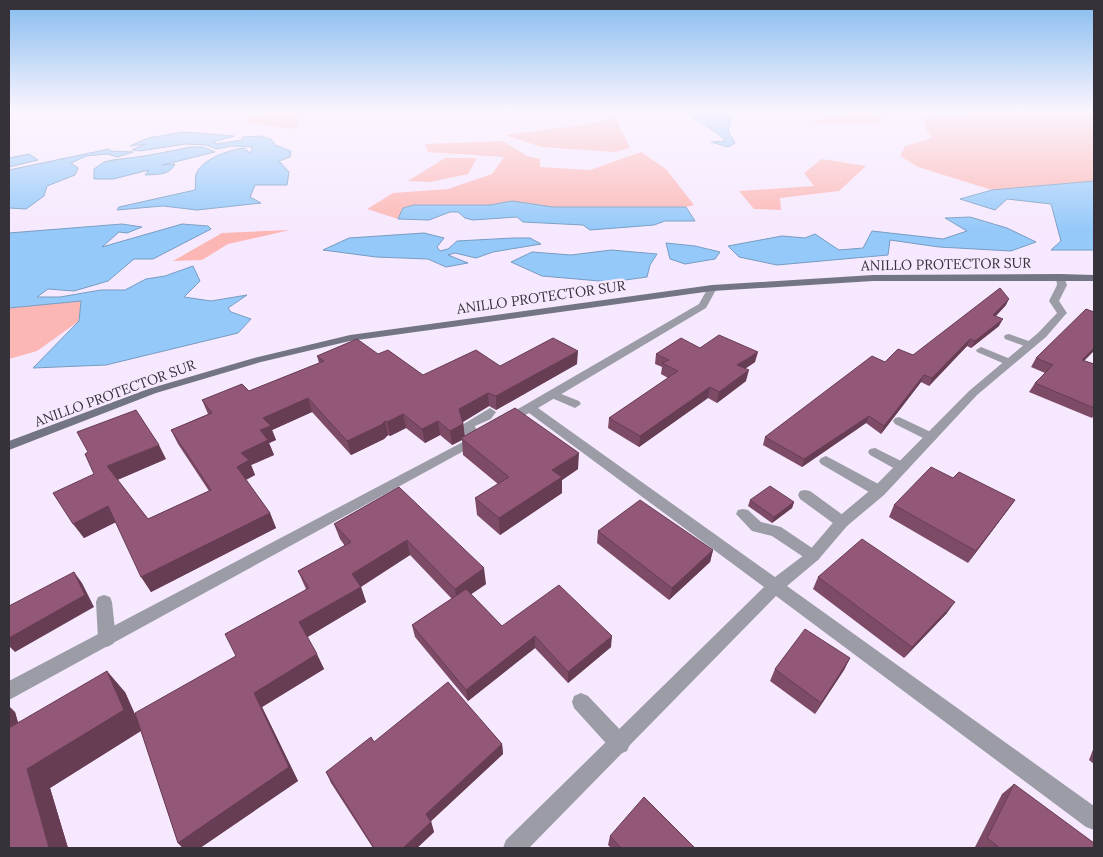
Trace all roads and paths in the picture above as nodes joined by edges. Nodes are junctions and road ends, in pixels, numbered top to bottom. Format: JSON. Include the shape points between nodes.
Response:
{"nodes":[{"id":1,"x":1060,"y":277,"type":"junction"},
{"id":2,"x":1094,"y":278,"type":"edge"},
{"id":3,"x":712,"y":288,"type":"junction"},
{"id":4,"x":1010,"y":337,"type":"dead end"},
{"id":5,"x":1030,"y":345,"type":"junction"},
{"id":6,"x":981,"y":350,"type":"dead end"},
{"id":7,"x":1009,"y":362,"type":"junction"},
{"id":8,"x":551,"y":394,"type":"junction"},
{"id":9,"x":575,"y":404,"type":"dead end"},
{"id":10,"x":530,"y":407,"type":"junction"},
{"id":11,"x":490,"y":412,"type":"edge"},
{"id":12,"x":899,"y":421,"type":"dead end"},
{"id":13,"x":932,"y":437,"type":"junction"},
{"id":14,"x":474,"y":440,"type":"junction"},
{"id":15,"x":9,"y":446,"type":"edge"},
{"id":16,"x":875,"y":452,"type":"dead end"},
{"id":17,"x":826,"y":461,"type":"dead end"},
{"id":18,"x":902,"y":467,"type":"junction"},
{"id":19,"x":879,"y":491,"type":"junction"},
{"id":20,"x":805,"y":495,"type":"dead end"},
{"id":21,"x":743,"y":514,"type":"dead end"},
{"id":22,"x":842,"y":522,"type":"junction"},
{"id":23,"x":813,"y":556,"type":"junction"},
{"id":24,"x":776,"y":586,"type":"junction"},
{"id":25,"x":104,"y":602,"type":"dead end"},
{"id":26,"x":107,"y":638,"type":"junction"},
{"id":27,"x":9,"y":691,"type":"edge"},
{"id":28,"x":581,"y":702,"type":"dead end"},
{"id":29,"x":620,"y":744,"type":"junction"},
{"id":30,"x":1094,"y":819,"type":"edge"},
{"id":31,"x":514,"y":848,"type":"edge"}],
"edges":[{"from":1,"to":2,"type":"street","name":"ANILLO PROTECTOR SUR"},
{"from":1,"to":3,"type":"street","name":"ANILLO PROTECTOR SUR","via":[[873,278]]},
{"from":1,"to":5,"type":"street","via":[[1062,284],[1054,301],[1062,313]]},
{"from":3,"to":8,"type":"street","via":[[703,306]]},
{"from":3,"to":15,"type":"street","name":"ANILLO PROTECTOR SUR","via":[[350,338],[258,360],[152,391]]},
{"from":4,"to":5,"type":"street"},
{"from":5,"to":7,"type":"street"},
{"from":6,"to":7,"type":"street"},
{"from":7,"to":13,"type":"street"},
{"from":8,"to":9,"type":"street"},
{"from":8,"to":10,"type":"street"},
{"from":10,"to":14,"type":"street"},
{"from":10,"to":24,"type":"street"},
{"from":11,"to":14,"type":"street","via":[[468,425]]},
{"from":12,"to":13,"type":"street"},
{"from":13,"to":18,"type":"street"},
{"from":14,"to":26,"type":"street"},
{"from":16,"to":18,"type":"street"},
{"from":17,"to":19,"type":"street"},
{"from":18,"to":19,"type":"street"},
{"from":19,"to":22,"type":"street"},
{"from":20,"to":22,"type":"street"},
{"from":21,"to":23,"type":"street","via":[[757,527],[776,531]]},
{"from":22,"to":23,"type":"street"},
{"from":23,"to":24,"type":"street"},
{"from":24,"to":29,"type":"street"},
{"from":24,"to":30,"type":"street"},
{"from":25,"to":26,"type":"street"},
{"from":26,"to":27,"type":"street"},
{"from":28,"to":29,"type":"street"},
{"from":29,"to":31,"type":"street"}]}
